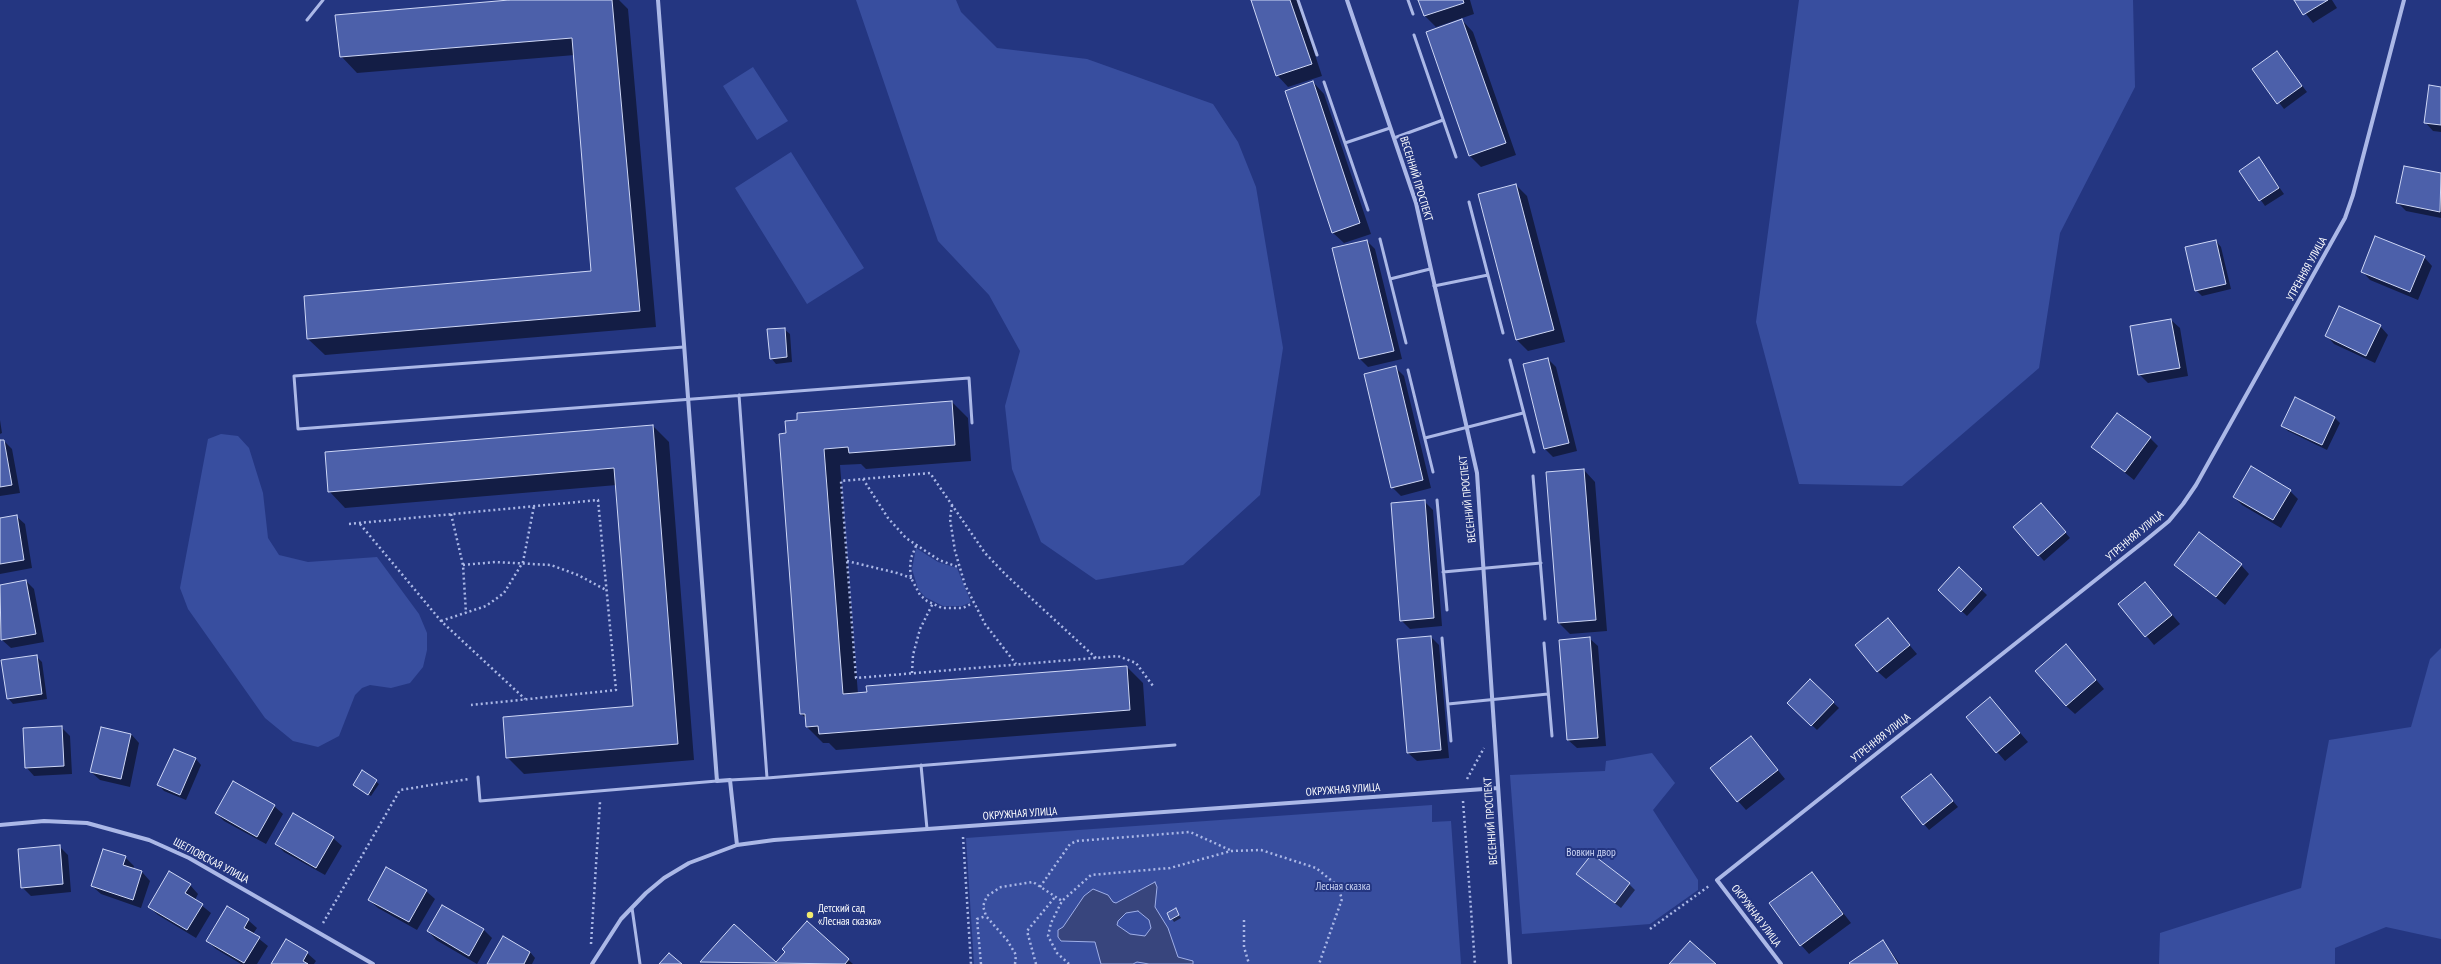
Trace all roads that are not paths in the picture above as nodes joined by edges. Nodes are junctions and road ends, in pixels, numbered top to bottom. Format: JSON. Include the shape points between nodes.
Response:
{"nodes":[{"id":1,"x":323,"y":0,"type":"edge"},
{"id":2,"x":658,"y":0,"type":"edge"},
{"id":3,"x":1298,"y":0,"type":"edge"},
{"id":4,"x":1347,"y":0,"type":"edge"},
{"id":5,"x":1408,"y":0,"type":"edge"},
{"id":6,"x":2404,"y":0,"type":"edge"},
{"id":7,"x":1413,"y":14,"type":"dead end"},
{"id":8,"x":307,"y":20,"type":"dead end"},
{"id":9,"x":1414,"y":35,"type":"dead end"},
{"id":10,"x":1317,"y":56,"type":"dead end"},
{"id":11,"x":1324,"y":82,"type":"dead end"},
{"id":12,"x":1443,"y":120,"type":"junction"},
{"id":13,"x":1390,"y":128,"type":"junction"},
{"id":14,"x":1394,"y":138,"type":"junction"},
{"id":15,"x":1345,"y":143,"type":"junction"},
{"id":16,"x":1456,"y":157,"type":"dead end"},
{"id":17,"x":1469,"y":202,"type":"dead end"},
{"id":18,"x":1368,"y":210,"type":"dead end"},
{"id":19,"x":1380,"y":239,"type":"dead end"},
{"id":20,"x":1430,"y":269,"type":"junction"},
{"id":21,"x":1488,"y":275,"type":"junction"},
{"id":22,"x":1390,"y":279,"type":"junction"},
{"id":23,"x":1434,"y":286,"type":"junction"},
{"id":24,"x":1504,"y":334,"type":"dead end"},
{"id":25,"x":1406,"y":343,"type":"dead end"},
{"id":26,"x":684,"y":347,"type":"junction"},
{"id":27,"x":1510,"y":360,"type":"dead end"},
{"id":28,"x":1408,"y":370,"type":"dead end"},
{"id":29,"x":739,"y":395,"type":"junction"},
{"id":30,"x":687,"y":399,"type":"junction"},
{"id":31,"x":1523,"y":413,"type":"junction"},
{"id":32,"x":972,"y":423,"type":"dead end"},
{"id":33,"x":1467,"y":427,"type":"junction"},
{"id":34,"x":1425,"y":438,"type":"junction"},
{"id":35,"x":1534,"y":452,"type":"dead end"},
{"id":36,"x":1433,"y":472,"type":"dead end"},
{"id":37,"x":1533,"y":476,"type":"dead end"},
{"id":38,"x":1437,"y":500,"type":"dead end"},
{"id":39,"x":1541,"y":563,"type":"junction"},
{"id":40,"x":1484,"y":568,"type":"junction"},
{"id":41,"x":1443,"y":572,"type":"junction"},
{"id":42,"x":1447,"y":610,"type":"dead end"},
{"id":43,"x":1545,"y":619,"type":"dead end"},
{"id":44,"x":1442,"y":638,"type":"dead end"},
{"id":45,"x":1544,"y":644,"type":"dead end"},
{"id":46,"x":1548,"y":694,"type":"junction"},
{"id":47,"x":1492,"y":699,"type":"junction"},
{"id":48,"x":1448,"y":704,"type":"junction"},
{"id":49,"x":1552,"y":736,"type":"dead end"},
{"id":50,"x":1451,"y":741,"type":"dead end"},
{"id":51,"x":1175,"y":745,"type":"dead end"},
{"id":52,"x":921,"y":765,"type":"junction"},
{"id":53,"x":478,"y":777,"type":"road end"},
{"id":54,"x":767,"y":778,"type":"junction"},
{"id":55,"x":730,"y":780,"type":"junction"},
{"id":56,"x":717,"y":782,"type":"junction"},
{"id":57,"x":1498,"y":788,"type":"junction"},
{"id":58,"x":0,"y":825,"type":"edge"},
{"id":59,"x":927,"y":829,"type":"junction"},
{"id":60,"x":737,"y":845,"type":"junction"},
{"id":61,"x":1717,"y":880,"type":"joint"},
{"id":62,"x":632,"y":908,"type":"junction"},
{"id":63,"x":373,"y":964,"type":"edge"},
{"id":64,"x":592,"y":964,"type":"edge"},
{"id":65,"x":640,"y":964,"type":"edge"},
{"id":66,"x":1510,"y":964,"type":"edge"},
{"id":67,"x":1781,"y":964,"type":"edge"}],
"edges":[{"from":1,"to":8,"type":"lane"},
{"from":2,"to":26,"type":"street"},
{"from":3,"to":10,"type":"lane"},
{"from":4,"to":13,"type":"street","name":"ВЕСЕННИЙ ПРОСПЕКТ"},
{"from":5,"to":7,"type":"lane"},
{"from":6,"to":61,"type":"street","name":"УТРЕННЯЯ УЛИЦА","via":[[2345,218],[2183,504],[2169,521],[2146,540]]},
{"from":9,"to":12,"type":"lane"},
{"from":11,"to":15,"type":"lane"},
{"from":12,"to":14,"type":"lane"},
{"from":12,"to":16,"type":"lane"},
{"from":13,"to":14,"type":"street","name":"ВЕСЕННИЙ ПРОСПЕКТ"},
{"from":13,"to":15,"type":"lane"},
{"from":14,"to":20,"type":"street","name":"ВЕСЕННИЙ ПРОСПЕКТ","via":[[1416,203]]},
{"from":15,"to":18,"type":"lane"},
{"from":17,"to":21,"type":"lane"},
{"from":19,"to":22,"type":"lane"},
{"from":20,"to":22,"type":"lane"},
{"from":20,"to":23,"type":"street","name":"ВЕСЕННИЙ ПРОСПЕКТ"},
{"from":21,"to":23,"type":"lane"},
{"from":21,"to":24,"type":"lane"},
{"from":22,"to":25,"type":"lane"},
{"from":23,"to":33,"type":"street","name":"ВЕСЕННИЙ ПРОСПЕКТ"},
{"from":26,"to":30,"type":"street"},
{"from":26,"to":30,"type":"lane","via":[[294,376],[298,429]]},
{"from":27,"to":31,"type":"lane"},
{"from":28,"to":34,"type":"lane"},
{"from":29,"to":30,"type":"lane"},
{"from":29,"to":32,"type":"lane","via":[[969,378]]},
{"from":29,"to":54,"type":"lane"},
{"from":30,"to":56,"type":"street"},
{"from":31,"to":33,"type":"lane"},
{"from":31,"to":35,"type":"lane"},
{"from":33,"to":34,"type":"lane"},
{"from":33,"to":40,"type":"street","name":"ВЕСЕННИЙ ПРОСПЕКТ","via":[[1477,473]]},
{"from":34,"to":36,"type":"lane"},
{"from":37,"to":39,"type":"lane"},
{"from":38,"to":41,"type":"lane"},
{"from":39,"to":40,"type":"lane"},
{"from":39,"to":43,"type":"lane"},
{"from":40,"to":41,"type":"lane"},
{"from":40,"to":47,"type":"street","name":"ВЕСЕННИЙ ПРОСПЕКТ"},
{"from":41,"to":42,"type":"lane"},
{"from":44,"to":48,"type":"lane"},
{"from":45,"to":46,"type":"lane"},
{"from":46,"to":47,"type":"lane"},
{"from":46,"to":49,"type":"lane"},
{"from":47,"to":48,"type":"lane"},
{"from":47,"to":57,"type":"street","name":"ВЕСЕННИЙ ПРОСПЕКТ"},
{"from":48,"to":50,"type":"lane"},
{"from":51,"to":52,"type":"lane"},
{"from":52,"to":54,"type":"lane"},
{"from":52,"to":59,"type":"lane"},
{"from":53,"to":56,"type":"lane","via":[[480,800]]},
{"from":54,"to":55,"type":"lane"},
{"from":55,"to":56,"type":"street"},
{"from":55,"to":60,"type":"street"},
{"from":57,"to":59,"type":"street","name":"ОКРУЖНАЯ УЛИЦА"},
{"from":57,"to":66,"type":"street","name":"ВЕСЕННИЙ ПРОСПЕКТ"},
{"from":58,"to":63,"type":"street","name":"ЩЕГЛОВСКАЯ УЛИЦА","via":[[44,821],[72,822],[128,833],[189,858]]},
{"from":59,"to":60,"type":"street","name":"ОКРУЖНАЯ УЛИЦА"},
{"from":60,"to":62,"type":"street","name":"ОКРУЖНАЯ УЛИЦА","via":[[689,863],[664,878]]},
{"from":61,"to":67,"type":"street","name":"ОКРУЖНАЯ УЛИЦА"},
{"from":62,"to":64,"type":"street","name":"ОКРУЖНАЯ УЛИЦА","via":[[621,919]]},
{"from":62,"to":65,"type":"lane"}]}
